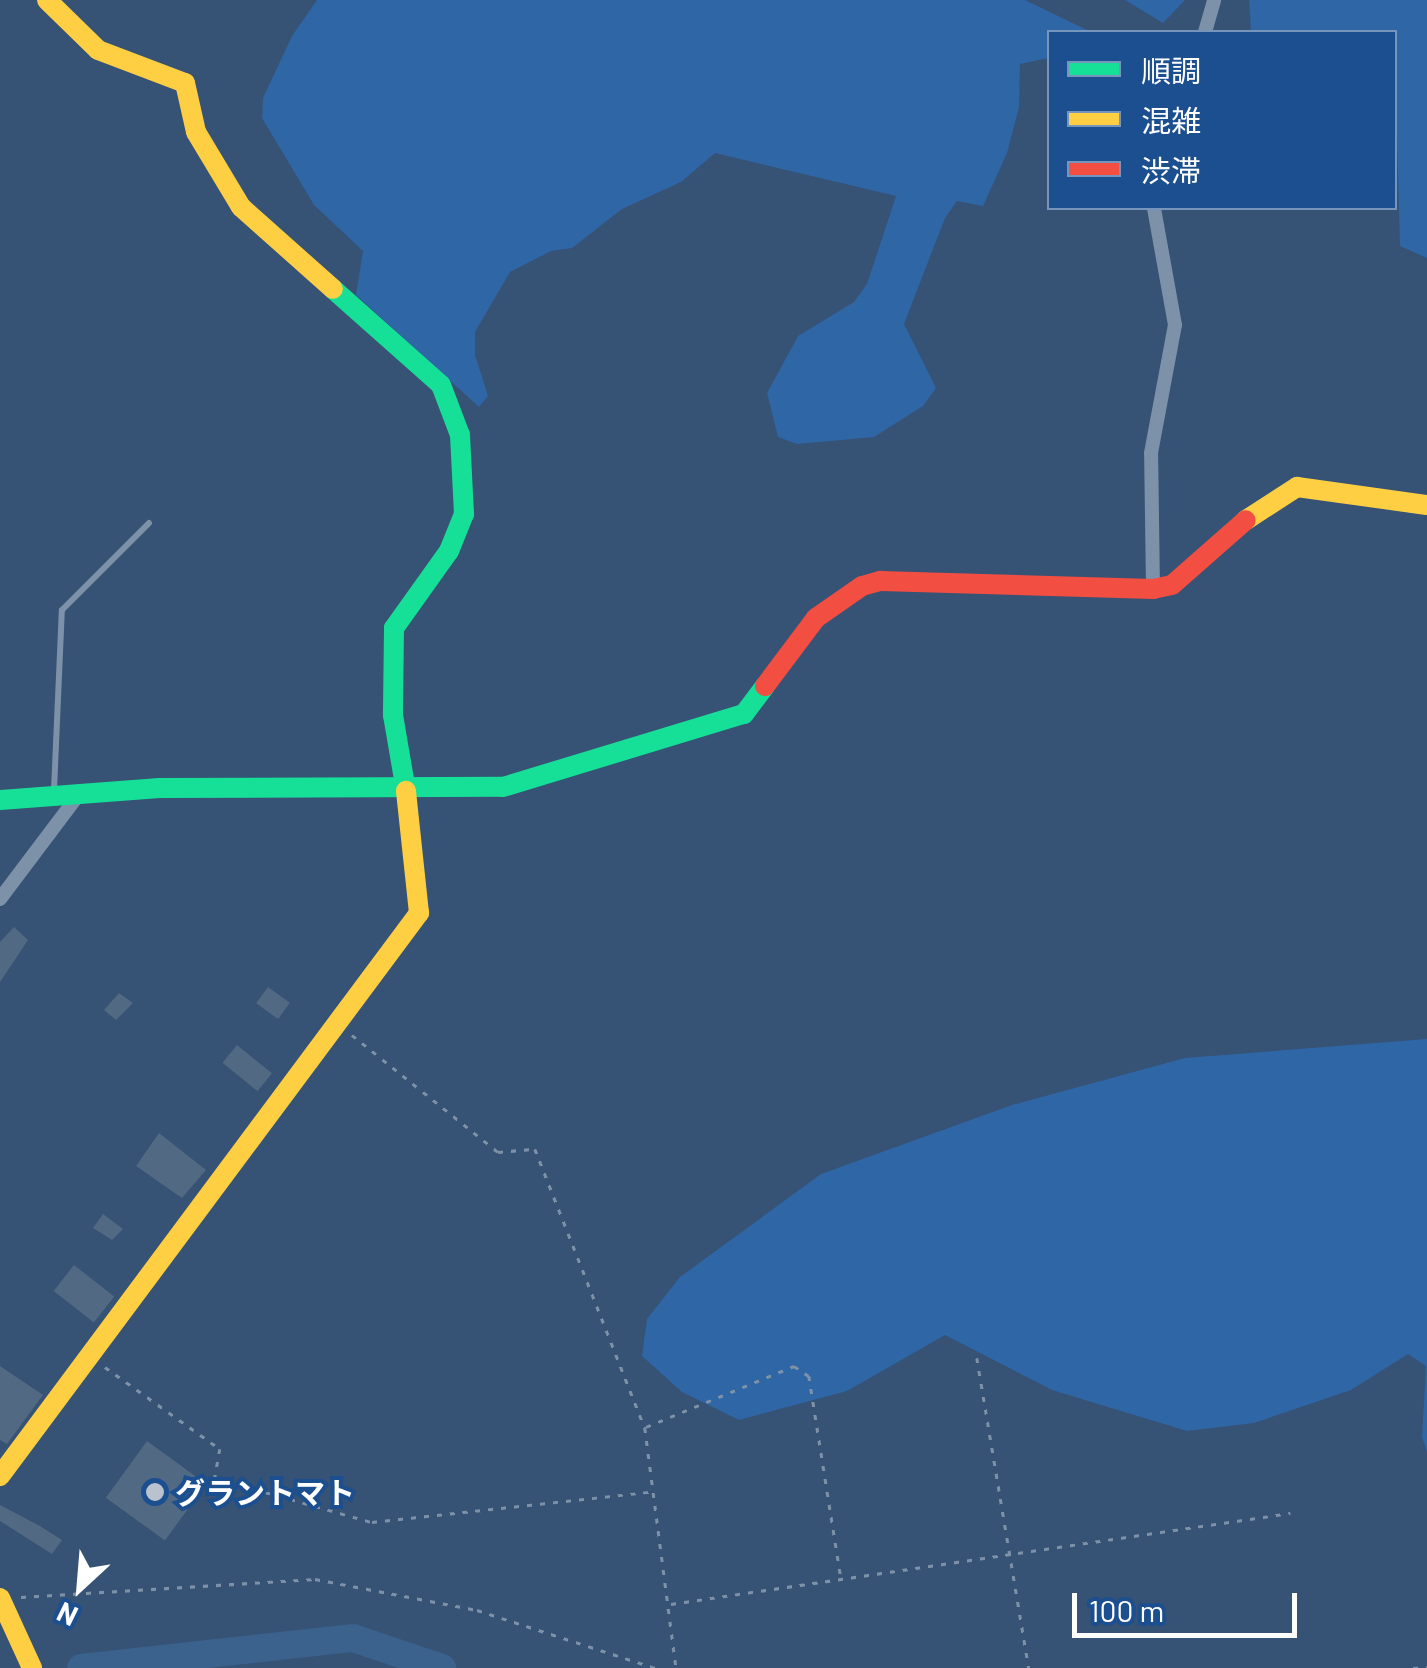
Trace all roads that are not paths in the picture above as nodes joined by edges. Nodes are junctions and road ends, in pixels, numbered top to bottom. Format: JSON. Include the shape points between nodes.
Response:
{"nodes":[{"id":1,"x":47,"y":0,"type":"edge"},
{"id":2,"x":1214,"y":0,"type":"edge"},
{"id":3,"x":1206,"y":30,"type":"edge"},
{"id":4,"x":1154,"y":210,"type":"edge"},
{"id":5,"x":1427,"y":505,"type":"edge"},
{"id":6,"x":149,"y":523,"type":"dead end"},
{"id":7,"x":1152,"y":589,"type":"junction"},
{"id":8,"x":404,"y":790,"type":"junction"},
{"id":9,"x":79,"y":794,"type":"junction"},
{"id":10,"x":54,"y":796,"type":"junction"},
{"id":11,"x":0,"y":800,"type":"edge"},
{"id":12,"x":0,"y":899,"type":"edge"},
{"id":13,"x":0,"y":1476,"type":"edge"},
{"id":14,"x":2,"y":1602,"type":"edge"},
{"id":15,"x":32,"y":1668,"type":"edge"}],
"edges":[{"from":1,"to":8,"type":"main road","via":[[98,50],[185,83],[196,132],[241,207],[441,385],[460,435],[465,498],[449,551],[394,628],[390,684]]},
{"from":2,"to":3,"type":"street"},
{"from":4,"to":7,"type":"street","via":[[1175,325],[1151,453]]},
{"from":5,"to":7,"type":"main road","via":[[1297,487],[1259,509],[1172,585]]},
{"from":6,"to":10,"type":"lane","via":[[62,610]]},
{"from":7,"to":8,"type":"main road","via":[[880,581],[830,604],[757,702],[728,721],[502,787]]},
{"from":8,"to":9,"type":"main road","via":[[160,788]]},
{"from":8,"to":13,"type":"main road","via":[[418,860],[419,913]]},
{"from":9,"to":10,"type":"main road"},
{"from":9,"to":12,"type":"street"},
{"from":10,"to":11,"type":"main road"},
{"from":14,"to":15,"type":"main road"}]}
